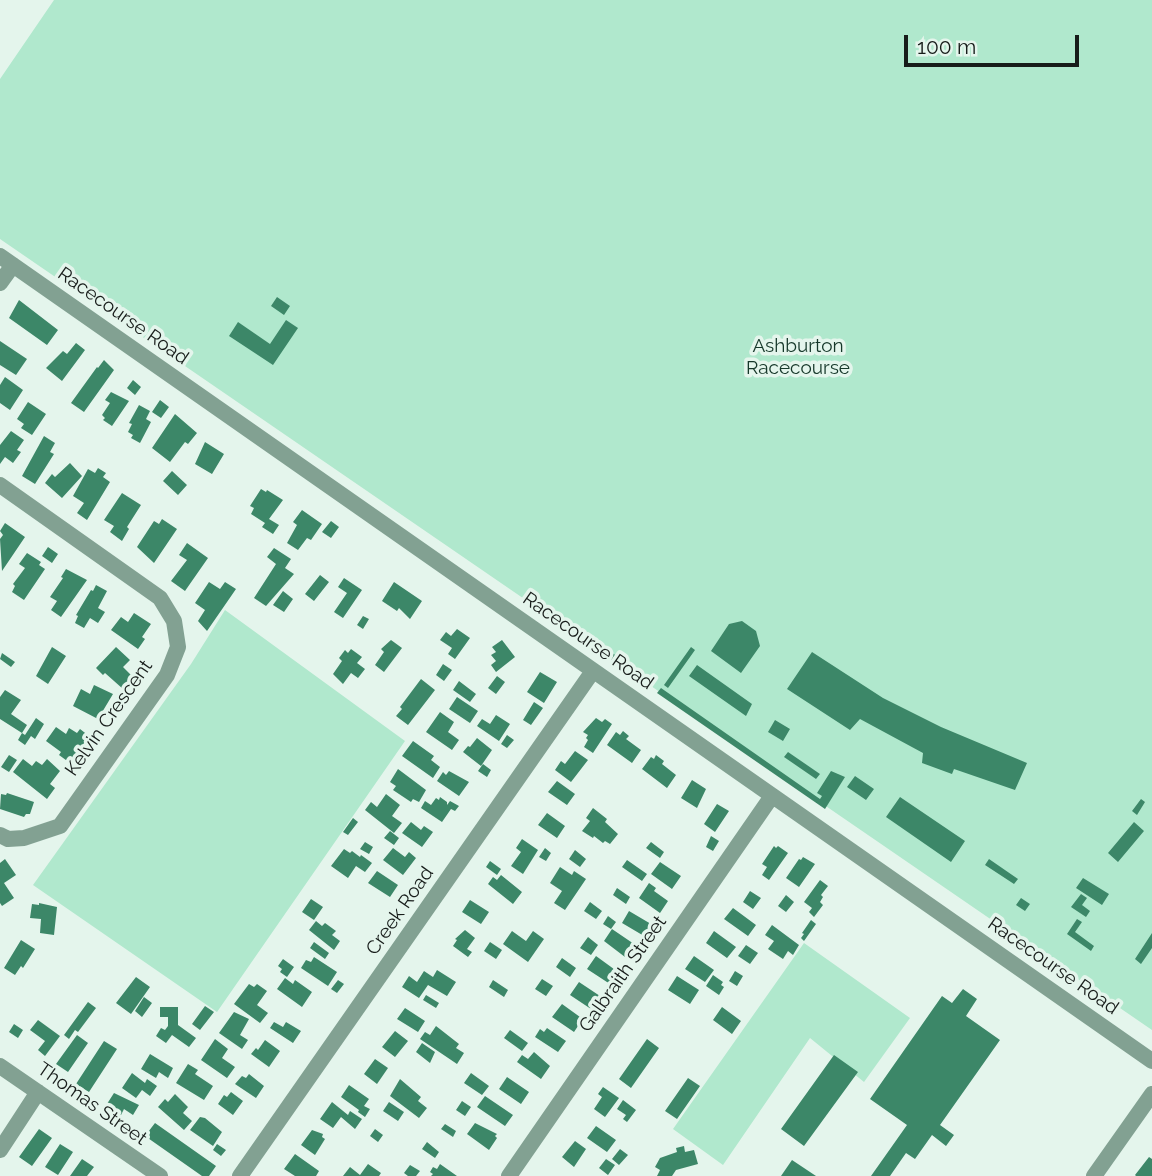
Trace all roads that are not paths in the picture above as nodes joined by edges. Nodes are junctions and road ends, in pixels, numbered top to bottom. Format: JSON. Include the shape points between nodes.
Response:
{"nodes":[{"id":1,"x":6,"y":260,"type":"edge"},
{"id":2,"x":0,"y":283,"type":"edge"},
{"id":3,"x":0,"y":485,"type":"edge"},
{"id":4,"x":593,"y":671,"type":"junction"},
{"id":5,"x":772,"y":796,"type":"junction"},
{"id":6,"x":0,"y":835,"type":"edge"},
{"id":7,"x":1152,"y":1061,"type":"edge"},
{"id":8,"x":0,"y":1066,"type":"edge"},
{"id":9,"x":38,"y":1092,"type":"junction"},
{"id":10,"x":1152,"y":1094,"type":"edge"},
{"id":11,"x":0,"y":1150,"type":"edge"},
{"id":12,"x":160,"y":1176,"type":"edge"},
{"id":13,"x":240,"y":1176,"type":"edge"},
{"id":14,"x":509,"y":1176,"type":"edge"},
{"id":15,"x":1094,"y":1176,"type":"edge"}],
"edges":[{"from":1,"to":2,"type":"street"},
{"from":1,"to":4,"type":"street","name":"Racecourse Road"},
{"from":3,"to":6,"type":"street","name":"Kelvin Crescent","via":[[160,598],[174,621],[178,647],[167,675],[60,826],[24,838]]},
{"from":4,"to":5,"type":"street","name":"Racecourse Road"},
{"from":4,"to":13,"type":"street","name":"Creek Road"},
{"from":5,"to":7,"type":"street","name":"Racecourse Road"},
{"from":5,"to":14,"type":"street","name":"Galbraith Street"},
{"from":8,"to":9,"type":"street","name":"Thomas Street"},
{"from":9,"to":11,"type":"street"},
{"from":9,"to":12,"type":"street","name":"Thomas Street"},
{"from":10,"to":15,"type":"street"}]}
